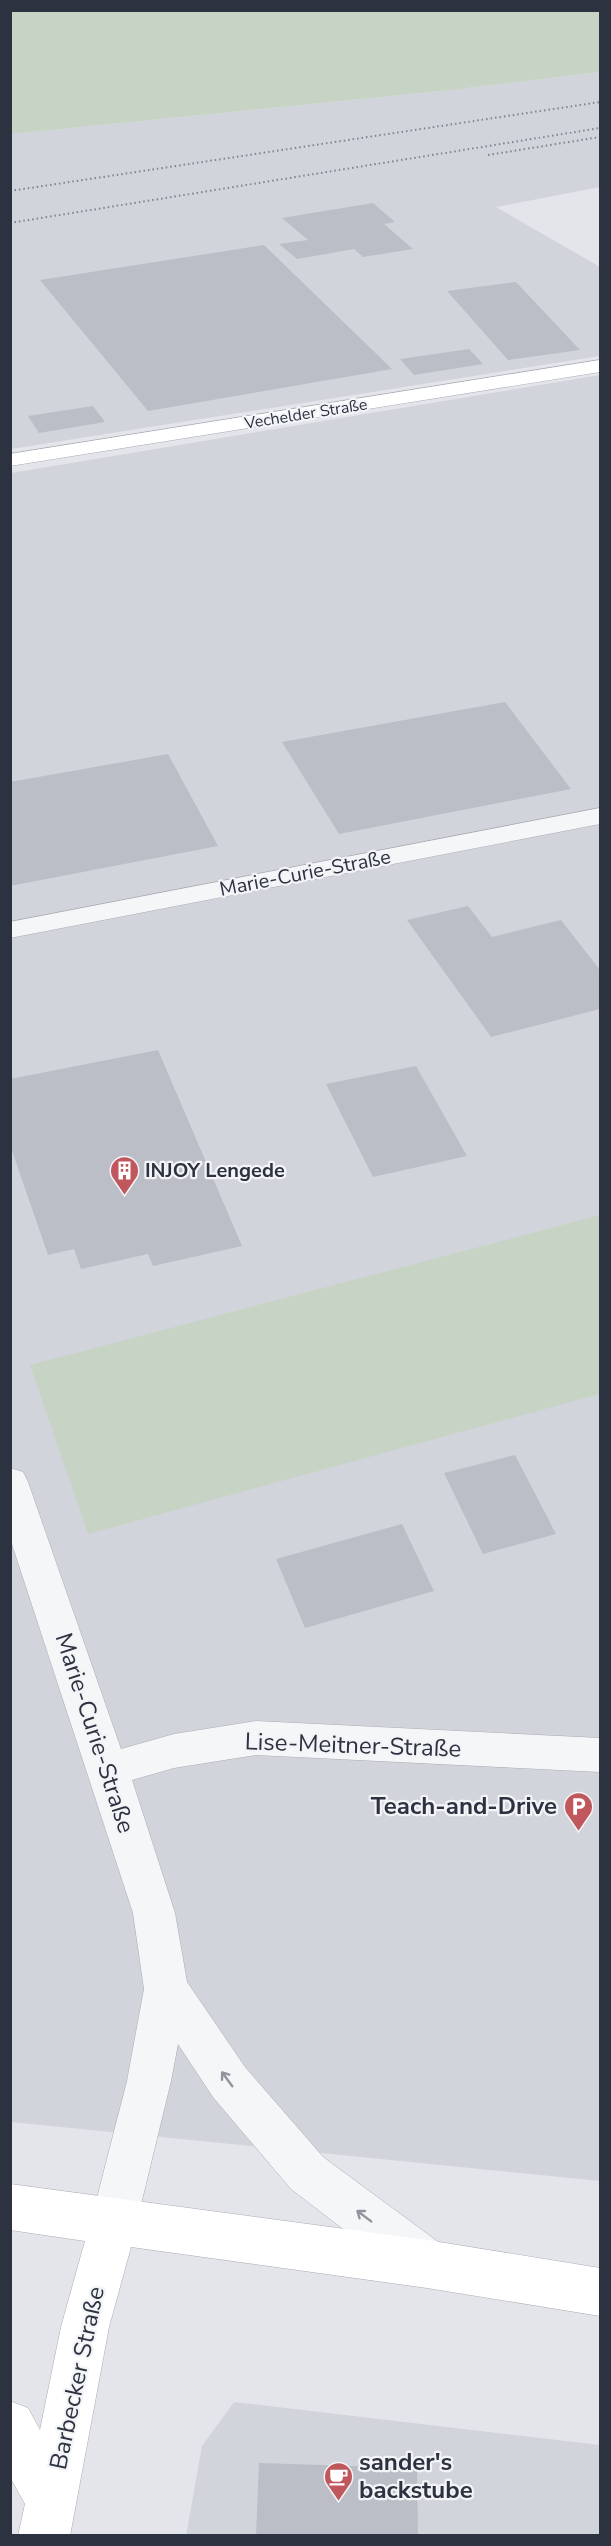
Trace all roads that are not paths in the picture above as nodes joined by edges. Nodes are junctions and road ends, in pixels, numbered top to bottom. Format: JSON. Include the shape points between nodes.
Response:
{"nodes":[{"id":1,"x":600,"y":366,"type":"edge"},
{"id":2,"x":10,"y":460,"type":"edge"},
{"id":3,"x":600,"y":816,"type":"edge"},
{"id":4,"x":10,"y":930,"type":"edge"},
{"id":5,"x":10,"y":1482,"type":"edge"},
{"id":6,"x":600,"y":1755,"type":"edge"},
{"id":7,"x":108,"y":1770,"type":"junction"},
{"id":8,"x":166,"y":1989,"type":"junction"},
{"id":9,"x":10,"y":2207,"type":"edge"},
{"id":10,"x":114,"y":2221,"type":"junction"},
{"id":11,"x":427,"y":2264,"type":"junction"},
{"id":12,"x":600,"y":2292,"type":"edge"},
{"id":13,"x":10,"y":2426,"type":"edge"},
{"id":14,"x":47,"y":2517,"type":"edge"}],
"edges":[{"from":1,"to":2,"type":"main road","name":"Vechelder Straße"},
{"from":3,"to":4,"type":"street","name":"Marie-Curie-Straße"},
{"from":5,"to":7,"type":"street","name":"Marie-Curie-Straße"},
{"from":6,"to":7,"type":"street","name":"Lise-Meitner-Straße","via":[[256,1738],[174,1751]]},
{"from":7,"to":8,"type":"street","name":"Marie-Curie-Straße","via":[[154,1913]]},
{"from":8,"to":10,"type":"street","name":"Marie-Curie-Straße","via":[[149,2081]]},
{"from":11,"to":8,"type":"street","name":"Marie-Curie-Straße","one_way":true,"via":[[307,2173],[229,2082]]},
{"from":9,"to":10,"type":"main road"},
{"from":10,"to":11,"type":"main road"},
{"from":10,"to":14,"type":"main road","name":"Barbecker Straße","via":[[85,2327]]},
{"from":11,"to":12,"type":"main road"},
{"from":13,"to":14,"type":"main road"}]}
